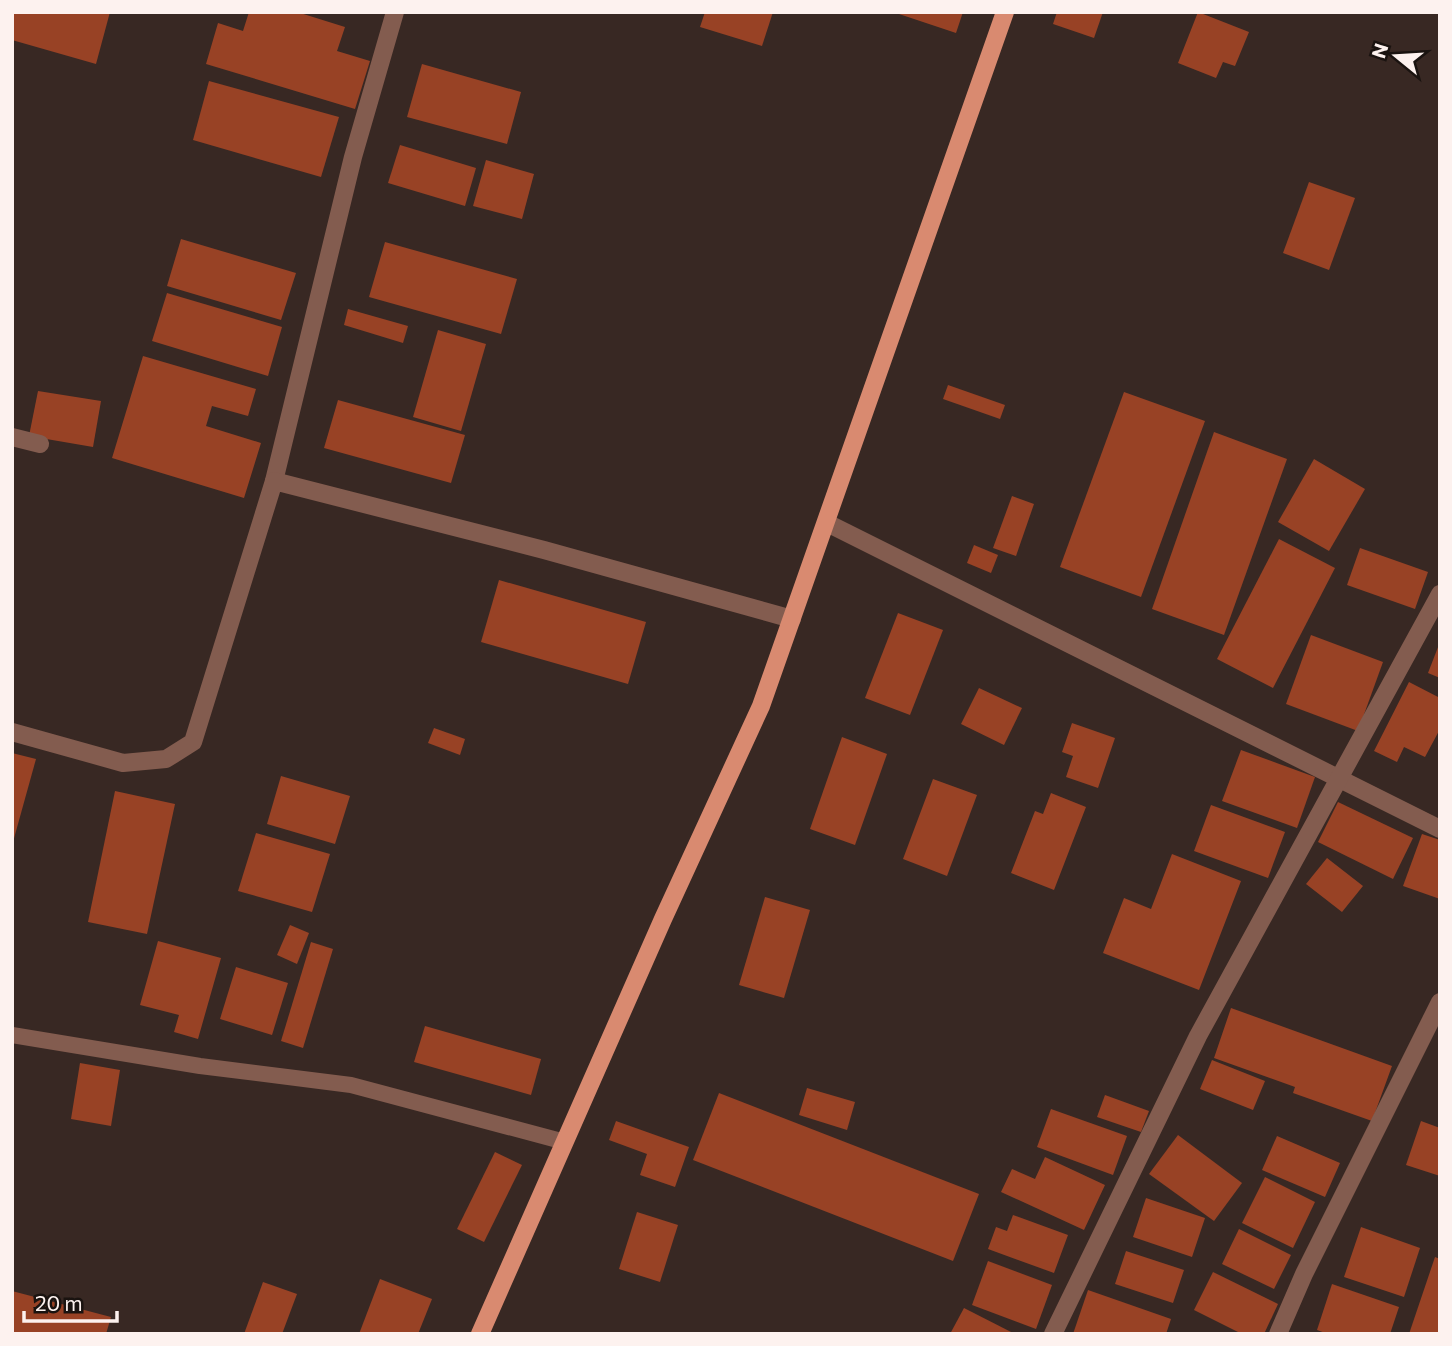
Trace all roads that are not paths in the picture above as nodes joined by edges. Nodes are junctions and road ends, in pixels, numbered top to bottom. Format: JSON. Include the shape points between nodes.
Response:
{"nodes":[{"id":1,"x":395,"y":12,"type":"edge"},
{"id":2,"x":1005,"y":12,"type":"edge"},
{"id":3,"x":12,"y":437,"type":"edge"},
{"id":4,"x":40,"y":444,"type":"dead end"},
{"id":5,"x":274,"y":481,"type":"junction"},
{"id":6,"x":827,"y":523,"type":"junction"},
{"id":7,"x":1440,"y":594,"type":"edge"},
{"id":8,"x":792,"y":619,"type":"junction"},
{"id":9,"x":12,"y":732,"type":"edge"},
{"id":10,"x":1338,"y":778,"type":"junction"},
{"id":11,"x":1440,"y":828,"type":"edge"},
{"id":12,"x":1440,"y":1002,"type":"edge"},
{"id":13,"x":12,"y":1035,"type":"edge"},
{"id":14,"x":565,"y":1142,"type":"junction"},
{"id":15,"x":480,"y":1334,"type":"edge"},
{"id":16,"x":1053,"y":1334,"type":"edge"},
{"id":17,"x":1278,"y":1334,"type":"edge"}],
"edges":[{"from":1,"to":5,"type":"street","via":[[353,157]]},
{"from":2,"to":6,"type":"main road"},
{"from":3,"to":4,"type":"street"},
{"from":5,"to":8,"type":"street"},
{"from":5,"to":9,"type":"street","via":[[193,742],[166,760],[123,763]]},
{"from":6,"to":8,"type":"main road"},
{"from":6,"to":10,"type":"street"},
{"from":7,"to":10,"type":"street"},
{"from":8,"to":14,"type":"main road","via":[[761,706]]},
{"from":10,"to":11,"type":"street"},
{"from":10,"to":16,"type":"street","via":[[1198,1036]]},
{"from":12,"to":17,"type":"street"},
{"from":13,"to":14,"type":"lane","via":[[351,1085]]},
{"from":14,"to":15,"type":"main road"}]}
